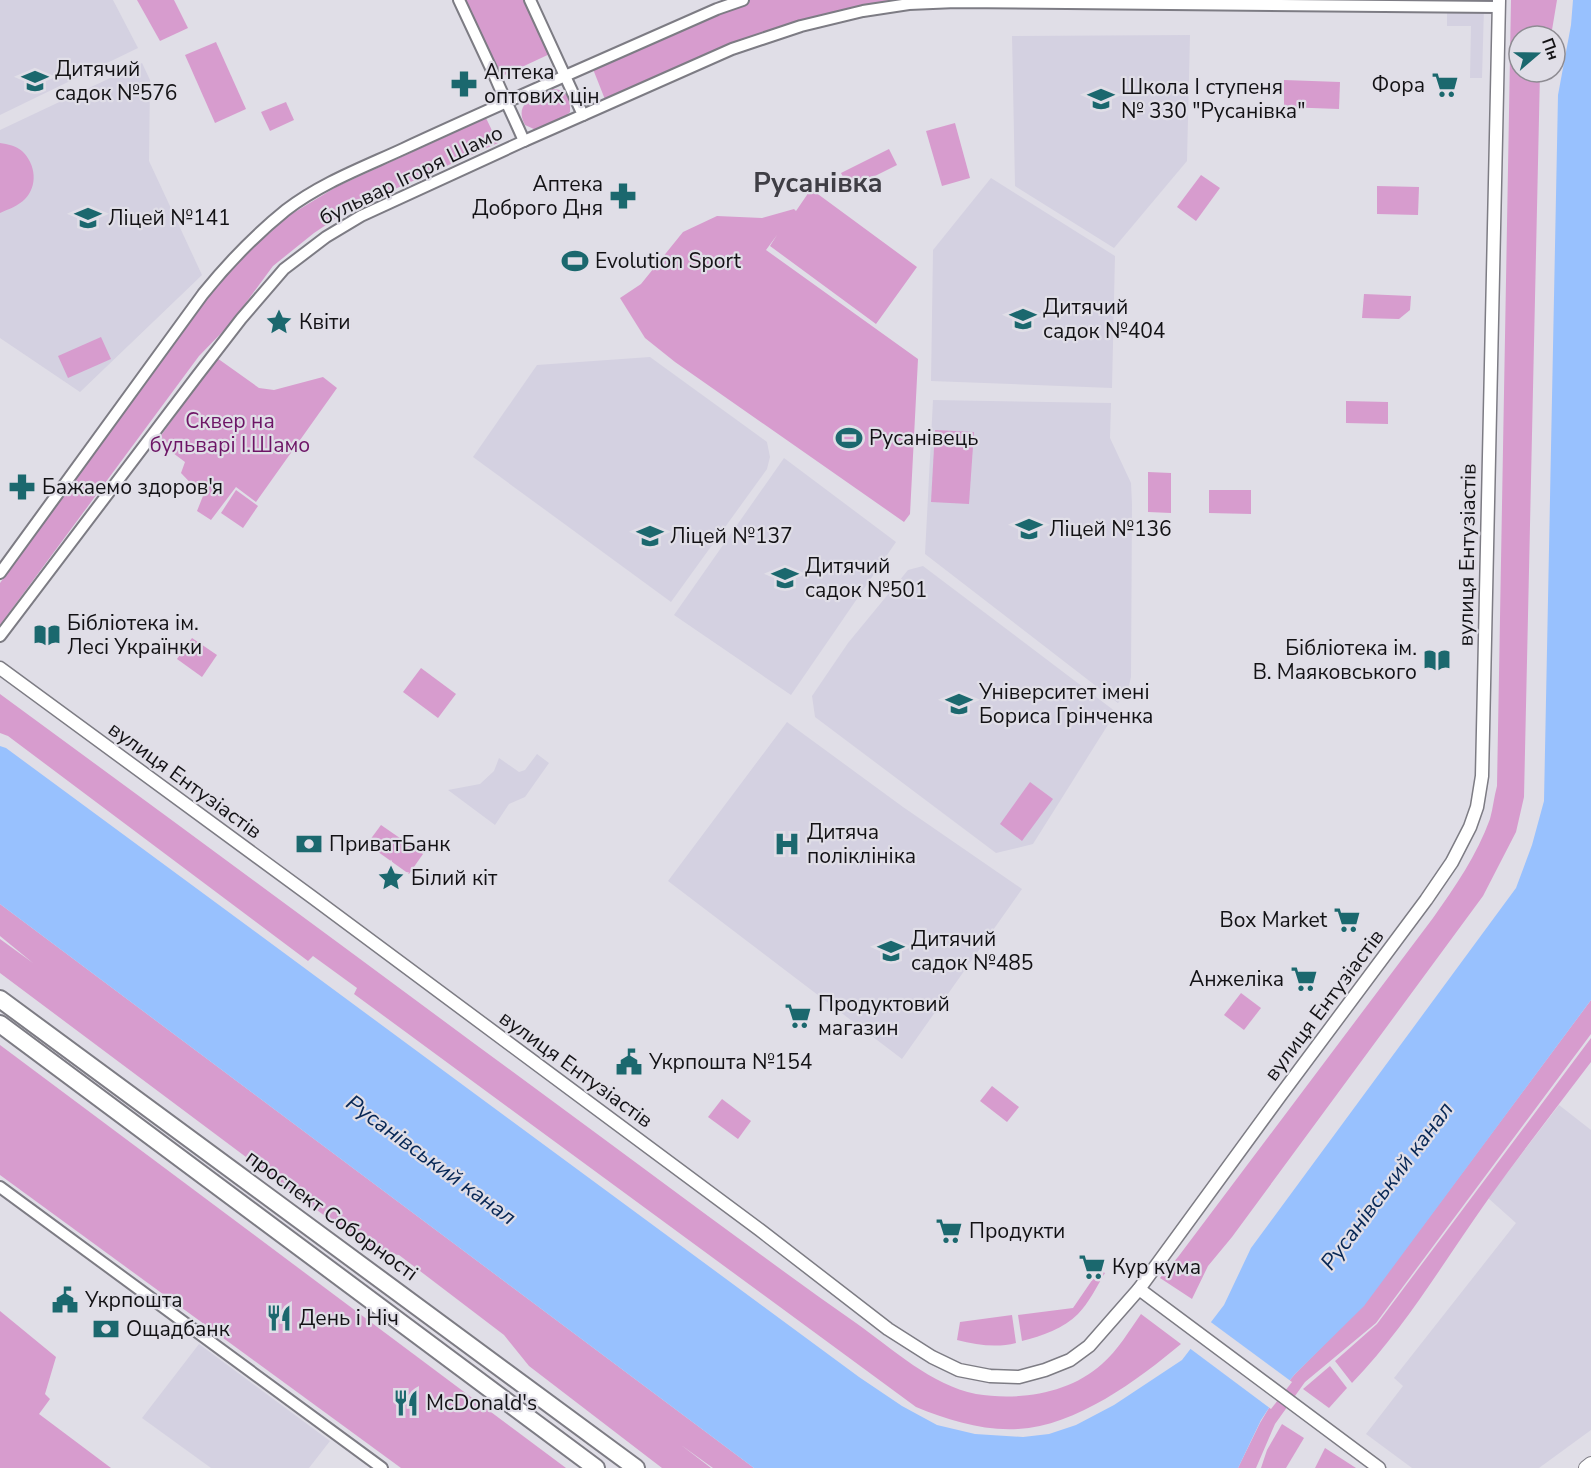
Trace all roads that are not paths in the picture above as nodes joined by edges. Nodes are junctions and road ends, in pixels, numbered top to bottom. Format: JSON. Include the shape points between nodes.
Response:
{"nodes":[{"id":1,"x":459,"y":0,"type":"edge"},
{"id":2,"x":530,"y":0,"type":"edge"},
{"id":3,"x":743,"y":0,"type":"edge"},
{"id":4,"x":1498,"y":4,"type":"edge"},
{"id":5,"x":565,"y":76,"type":"junction"},
{"id":6,"x":507,"y":102,"type":"junction"},
{"id":7,"x":583,"y":115,"type":"junction"},
{"id":8,"x":524,"y":141,"type":"junction"},
{"id":9,"x":0,"y":573,"type":"edge"},
{"id":10,"x":0,"y":636,"type":"edge"},
{"id":11,"x":0,"y":668,"type":"edge"},
{"id":12,"x":0,"y":999,"type":"edge"},
{"id":13,"x":0,"y":1024,"type":"edge"},
{"id":14,"x":0,"y":1187,"type":"edge"},
{"id":15,"x":1139,"y":1289,"type":"junction"},
{"id":16,"x":1591,"y":1464,"type":"edge"},
{"id":17,"x":382,"y":1468,"type":"edge"},
{"id":18,"x":596,"y":1468,"type":"edge"},
{"id":19,"x":636,"y":1468,"type":"edge"},
{"id":20,"x":1379,"y":1468,"type":"edge"},
{"id":21,"x":1586,"y":1468,"type":"edge"}],
"edges":[{"from":1,"to":6,"type":"street"},
{"from":2,"to":5,"type":"street"},
{"from":3,"to":5,"type":"street"},
{"from":4,"to":7,"type":"street","via":[[909,4],[801,26],[732,49]]},
{"from":4,"to":15,"type":"street","name":"вулиця Ентузіастів","via":[[1482,776],[1477,807],[1452,862],[1419,911]]},
{"from":5,"to":6,"type":"street","name":"бульвар Ігоря Шамо"},
{"from":5,"to":7,"type":"street"},
{"from":6,"to":8,"type":"street"},
{"from":6,"to":9,"type":"street","name":"бульвар Ігоря Шамо","via":[[333,181],[287,209],[236,254],[159,352]]},
{"from":7,"to":8,"type":"street","name":"бульвар Ігоря Шамо"},
{"from":8,"to":10,"type":"street","name":"бульвар Ігоря Шамо","via":[[361,216],[284,269],[196,376]]},
{"from":11,"to":15,"type":"street","name":"вулиця Ентузіастів","via":[[932,1358],[959,1370],[990,1376],[1019,1377],[1046,1370],[1089,1346]]},
{"from":12,"to":19,"type":"highway","name":"проспект Соборності"},
{"from":13,"to":18,"type":"highway"},
{"from":14,"to":17,"type":"street"},
{"from":15,"to":20,"type":"street"},
{"from":16,"to":21,"type":"main road"}]}
